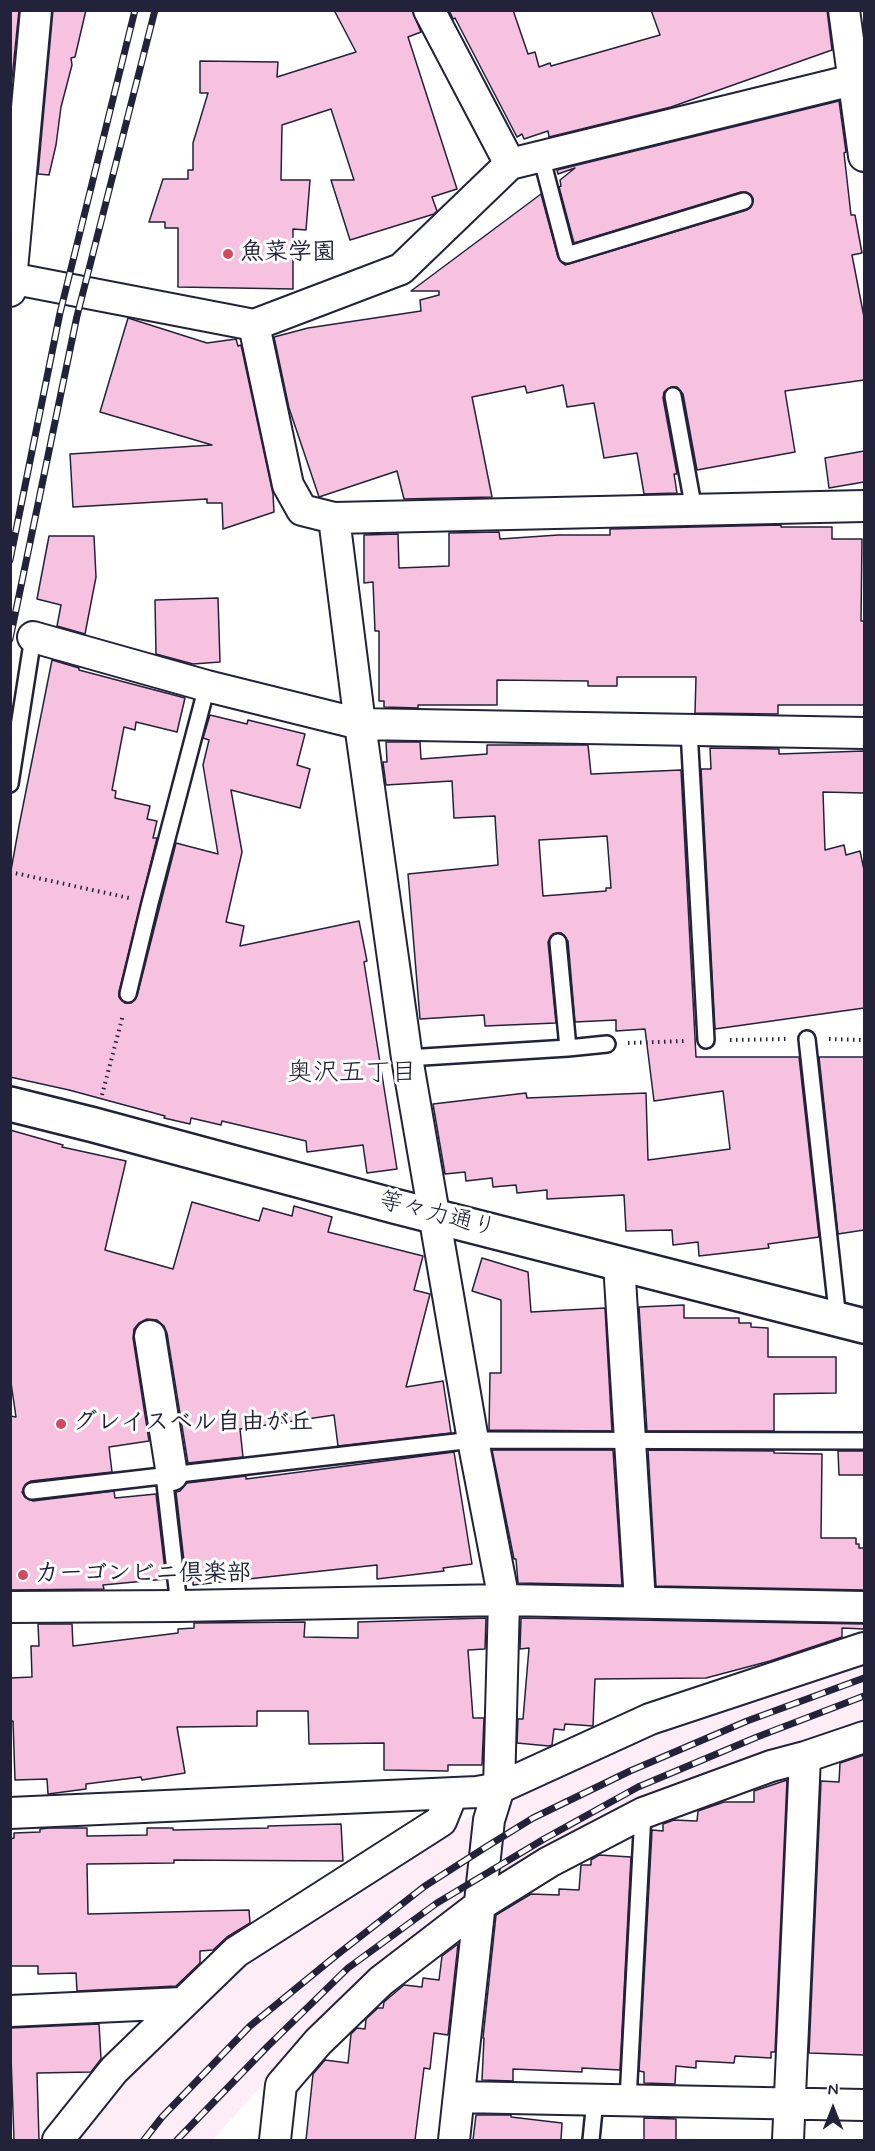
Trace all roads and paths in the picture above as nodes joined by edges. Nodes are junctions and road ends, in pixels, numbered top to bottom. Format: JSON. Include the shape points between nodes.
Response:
{"nodes":[{"id":1,"x":36,"y":10,"type":"edge"},
{"id":2,"x":429,"y":10,"type":"edge"},
{"id":3,"x":844,"y":10,"type":"edge"},
{"id":4,"x":859,"y":79,"type":"edge"},
{"id":5,"x":541,"y":156,"type":"junction"},
{"id":6,"x":864,"y":156,"type":"edge"},
{"id":7,"x":510,"y":164,"type":"junction"},
{"id":8,"x":744,"y":201,"type":"dead end"},
{"id":9,"x":11,"y":283,"type":"edge"},
{"id":10,"x":254,"y":325,"type":"junction"},
{"id":11,"x":673,"y":396,"type":"dead end"},
{"id":12,"x":864,"y":506,"type":"edge"},
{"id":13,"x":694,"y":510,"type":"junction"},
{"id":14,"x":334,"y":518,"type":"junction"},
{"id":15,"x":33,"y":637,"type":"joint"},
{"id":16,"x":207,"y":686,"type":"junction"},
{"id":17,"x":360,"y":724,"type":"junction"},
{"id":18,"x":688,"y":730,"type":"junction"},
{"id":19,"x":864,"y":733,"type":"edge"},
{"id":20,"x":10,"y":784,"type":"edge"},
{"id":21,"x":10,"y":872,"type":"edge"},
{"id":22,"x":150,"y":903,"type":"junction"},
{"id":23,"x":558,"y":942,"type":"dead end"},
{"id":24,"x":128,"y":994,"type":"joint"},
{"id":25,"x":807,"y":1039,"type":"junction"},
{"id":26,"x":706,"y":1040,"type":"junction"},
{"id":27,"x":864,"y":1040,"type":"edge"},
{"id":28,"x":606,"y":1044,"type":"joint"},
{"id":29,"x":568,"y":1048,"type":"junction"},
{"id":30,"x":407,"y":1058,"type":"junction"},
{"id":31,"x":10,"y":1104,"type":"edge"},
{"id":32,"x":94,"y":1125,"type":"junction"},
{"id":33,"x":434,"y":1215,"type":"junction"},
{"id":34,"x":619,"y":1263,"type":"junction"},
{"id":35,"x":851,"y":1323,"type":"edge"},
{"id":36,"x":150,"y":1336,"type":"dead end"},
{"id":37,"x":473,"y":1440,"type":"junction"},
{"id":38,"x":630,"y":1440,"type":"junction"},
{"id":39,"x":864,"y":1442,"type":"edge"},
{"id":40,"x":168,"y":1475,"type":"junction"},
{"id":41,"x":33,"y":1491,"type":"dead end"},
{"id":42,"x":504,"y":1600,"type":"junction"},
{"id":43,"x":640,"y":1602,"type":"junction"},
{"id":44,"x":180,"y":1606,"type":"junction"},
{"id":45,"x":10,"y":1607,"type":"edge"},
{"id":46,"x":864,"y":1607,"type":"edge"},
{"id":47,"x":864,"y":1648,"type":"edge"},
{"id":48,"x":864,"y":1737,"type":"edge"},
{"id":49,"x":805,"y":1757,"type":"junction"},
{"id":50,"x":499,"y":1788,"type":"junction"},
{"id":51,"x":452,"y":1794,"type":"junction"},
{"id":52,"x":10,"y":1813,"type":"edge"},
{"id":53,"x":643,"y":1813,"type":"junction"},
{"id":54,"x":480,"y":1905,"type":"junction"},
{"id":55,"x":182,"y":2003,"type":"junction"},
{"id":56,"x":10,"y":2011,"type":"edge"},
{"id":57,"x":459,"y":2097,"type":"junction"},
{"id":58,"x":595,"y":2100,"type":"junction"},
{"id":59,"x":628,"y":2100,"type":"junction"},
{"id":60,"x":789,"y":2103,"type":"junction"},
{"id":61,"x":864,"y":2105,"type":"edge"},
{"id":62,"x":58,"y":2140,"type":"edge"},
{"id":63,"x":275,"y":2140,"type":"edge"},
{"id":64,"x":454,"y":2140,"type":"edge"},
{"id":65,"x":591,"y":2140,"type":"edge"},
{"id":66,"x":788,"y":2140,"type":"edge"}],
"edges":[{"from":1,"to":9,"type":"street"},
{"from":2,"to":7,"type":"street"},
{"from":3,"to":4,"type":"street"},
{"from":4,"to":5,"type":"street"},
{"from":4,"to":6,"type":"street"},
{"from":5,"to":7,"type":"street"},
{"from":5,"to":8,"type":"lane","via":[[567,255]]},
{"from":7,"to":10,"type":"street","via":[[401,269]]},
{"from":9,"to":10,"type":"street"},
{"from":10,"to":14,"type":"street","via":[[288,485],[302,510]]},
{"from":11,"to":13,"type":"lane"},
{"from":12,"to":13,"type":"street"},
{"from":13,"to":14,"type":"street"},
{"from":14,"to":17,"type":"street"},
{"from":15,"to":16,"type":"street"},
{"from":15,"to":20,"type":"lane"},
{"from":16,"to":17,"type":"street"},
{"from":16,"to":22,"type":"lane"},
{"from":17,"to":18,"type":"street"},
{"from":17,"to":30,"type":"street"},
{"from":18,"to":19,"type":"street"},
{"from":18,"to":26,"type":"lane"},
{"from":21,"to":22,"type":"path"},
{"from":22,"to":24,"type":"lane"},
{"from":23,"to":29,"type":"lane"},
{"from":24,"to":32,"type":"path"},
{"from":25,"to":26,"type":"path"},
{"from":25,"to":27,"type":"path"},
{"from":25,"to":35,"type":"lane"},
{"from":26,"to":28,"type":"path"},
{"from":28,"to":29,"type":"lane"},
{"from":29,"to":30,"type":"lane"},
{"from":30,"to":33,"type":"street"},
{"from":31,"to":32,"type":"street","name":"等々力通り"},
{"from":32,"to":33,"type":"street","name":"等々力通り"},
{"from":33,"to":34,"type":"street","name":"等々力通り"},
{"from":33,"to":37,"type":"street"},
{"from":34,"to":35,"type":"street","name":"等々力通り"},
{"from":34,"to":38,"type":"street"},
{"from":36,"to":40,"type":"street"},
{"from":37,"to":38,"type":"lane"},
{"from":37,"to":40,"type":"lane"},
{"from":37,"to":42,"type":"street"},
{"from":38,"to":39,"type":"lane"},
{"from":38,"to":43,"type":"street"},
{"from":40,"to":41,"type":"lane"},
{"from":40,"to":44,"type":"lane"},
{"from":42,"to":43,"type":"street"},
{"from":42,"to":44,"type":"street"},
{"from":42,"to":50,"type":"street"},
{"from":43,"to":46,"type":"street"},
{"from":44,"to":45,"type":"street"},
{"from":47,"to":50,"type":"street","via":[[650,1719]]},
{"from":48,"to":49,"type":"street"},
{"from":49,"to":53,"type":"street"},
{"from":49,"to":60,"type":"street"},
{"from":50,"to":51,"type":"street"},
{"from":50,"to":54,"type":"street","via":[[489,1820]]},
{"from":51,"to":52,"type":"street"},
{"from":51,"to":55,"type":"street","via":[[441,1821],[236,1952]]},
{"from":53,"to":54,"type":"street","via":[[549,1862]]},
{"from":53,"to":59,"type":"lane"},
{"from":54,"to":57,"type":"street"},
{"from":54,"to":63,"type":"street","via":[[381,1981],[303,2059],[281,2085]]},
{"from":55,"to":56,"type":"street"},
{"from":55,"to":62,"type":"street","via":[[114,2070]]},
{"from":57,"to":58,"type":"street"},
{"from":57,"to":64,"type":"street"},
{"from":58,"to":59,"type":"street"},
{"from":58,"to":65,"type":"lane"},
{"from":59,"to":60,"type":"street"},
{"from":60,"to":61,"type":"street"},
{"from":60,"to":66,"type":"street"}]}
